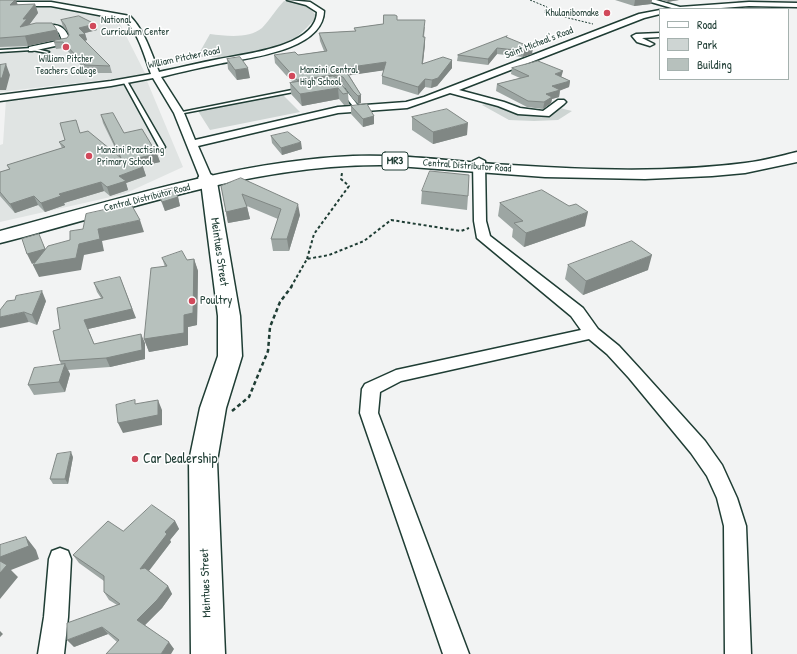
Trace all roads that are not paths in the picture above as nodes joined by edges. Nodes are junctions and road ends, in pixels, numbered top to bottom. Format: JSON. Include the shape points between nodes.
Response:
{"nodes":[{"id":1,"x":290,"y":0,"type":"edge"},
{"id":2,"x":647,"y":0,"type":"edge"},
{"id":3,"x":667,"y":2,"type":"edge"},
{"id":4,"x":726,"y":2,"type":"edge"},
{"id":5,"x":747,"y":2,"type":"edge"},
{"id":6,"x":0,"y":4,"type":"edge"},
{"id":7,"x":797,"y":5,"type":"edge"},
{"id":8,"x":678,"y":8,"type":"edge"},
{"id":9,"x":687,"y":8,"type":"edge"},
{"id":10,"x":659,"y":12,"type":"edge"},
{"id":11,"x":40,"y":29,"type":"edge"},
{"id":12,"x":659,"y":35,"type":"edge"},
{"id":13,"x":650,"y":44,"type":"dead end"},
{"id":14,"x":32,"y":49,"type":"junction"},
{"id":15,"x":0,"y":51,"type":"edge"},
{"id":16,"x":47,"y":52,"type":"dead end"},
{"id":17,"x":156,"y":76,"type":"junction"},
{"id":18,"x":125,"y":82,"type":"junction"},
{"id":19,"x":341,"y":87,"type":"edge"},
{"id":20,"x":306,"y":89,"type":"edge"},
{"id":21,"x":449,"y":90,"type":"junction"},
{"id":22,"x":0,"y":98,"type":"edge"},
{"id":23,"x":561,"y":102,"type":"dead end"},
{"id":24,"x":358,"y":109,"type":"junction"},
{"id":25,"x":179,"y":113,"type":"junction"},
{"id":26,"x":191,"y":144,"type":"junction"},
{"id":27,"x":162,"y":147,"type":"dead end"},
{"id":28,"x":797,"y":152,"type":"edge"},
{"id":29,"x":797,"y":157,"type":"edge"},
{"id":30,"x":478,"y":165,"type":"junction"},
{"id":31,"x":207,"y":180,"type":"junction"},
{"id":32,"x":0,"y":228,"type":"edge"},
{"id":33,"x":0,"y":237,"type":"edge"},
{"id":34,"x":592,"y":333,"type":"junction"},
{"id":35,"x":60,"y":559,"type":"dead end"},
{"id":36,"x":51,"y":654,"type":"edge"},
{"id":37,"x":208,"y":654,"type":"edge"},
{"id":38,"x":456,"y":654,"type":"edge"},
{"id":39,"x":738,"y":654,"type":"edge"}],
"edges":[{"from":1,"to":17,"type":"street","name":"William Pitcher Road","via":[[308,3],[321,11],[322,16],[320,22],[290,45],[265,53]]},
{"from":2,"to":3,"type":"street"},
{"from":3,"to":8,"type":"street"},
{"from":4,"to":5,"type":"street"},
{"from":4,"to":9,"type":"street"},
{"from":5,"to":7,"type":"street"},
{"from":6,"to":17,"type":"street","name":"Meintues Street","via":[[51,4],[127,18],[140,36]]},
{"from":10,"to":21,"type":"street","name":"Saint Micheal's Road","via":[[642,16]]},
{"from":11,"to":14,"type":"street","via":[[61,29],[66,41]]},
{"from":12,"to":13,"type":"street","via":[[636,36]]},
{"from":14,"to":15,"type":"lane"},
{"from":14,"to":16,"type":"lane"},
{"from":17,"to":18,"type":"street","name":"William Pitcher Road"},
{"from":17,"to":25,"type":"street","name":"Meintues Street"},
{"from":18,"to":22,"type":"street","name":"William Pitcher Road"},
{"from":18,"to":27,"type":"lane"},
{"from":19,"to":24,"type":"lane"},
{"from":20,"to":25,"type":"lane"},
{"from":21,"to":23,"type":"street","via":[[530,113],[545,114]]},
{"from":21,"to":24,"type":"street","name":"Saint Micheal's Road","via":[[407,105]]},
{"from":24,"to":26,"type":"street","name":"Saint Micheal's Road","via":[[307,116]]},
{"from":25,"to":26,"type":"street","name":"Meintues Street"},
{"from":26,"to":31,"type":"street","name":"Meintues Street"},
{"from":28,"to":30,"type":"main road","name":"Central Distributor Road","number":"MR3","via":[[736,164],[658,170]]},
{"from":29,"to":30,"type":"main road","name":"Central Distributor Road","number":"MR3","via":[[747,168],[660,174],[561,172]]},
{"from":30,"to":31,"type":"main road","name":"Central Distributor Road","number":"MR3","via":[[344,162],[308,164]]},
{"from":30,"to":31,"type":"main road","name":"Central Distributor Road","number":"MR3","via":[[408,157],[354,156],[284,163]]},
{"from":30,"to":34,"type":"street","via":[[484,238],[577,312]]},
{"from":31,"to":32,"type":"main road","name":"Central Distributor Road","number":"MR3"},
{"from":31,"to":33,"type":"main road","name":"Central Distributor Road","number":"MR3"},
{"from":31,"to":37,"type":"main road","name":"Meintues Street","via":[[229,316],[230,356],[213,408],[203,461]]},
{"from":34,"to":38,"type":"street","via":[[396,376],[371,389],[369,413]]},
{"from":34,"to":39,"type":"street","via":[[613,350],[635,374],[716,471],[735,526]]},
{"from":35,"to":36,"type":"street"}]}
